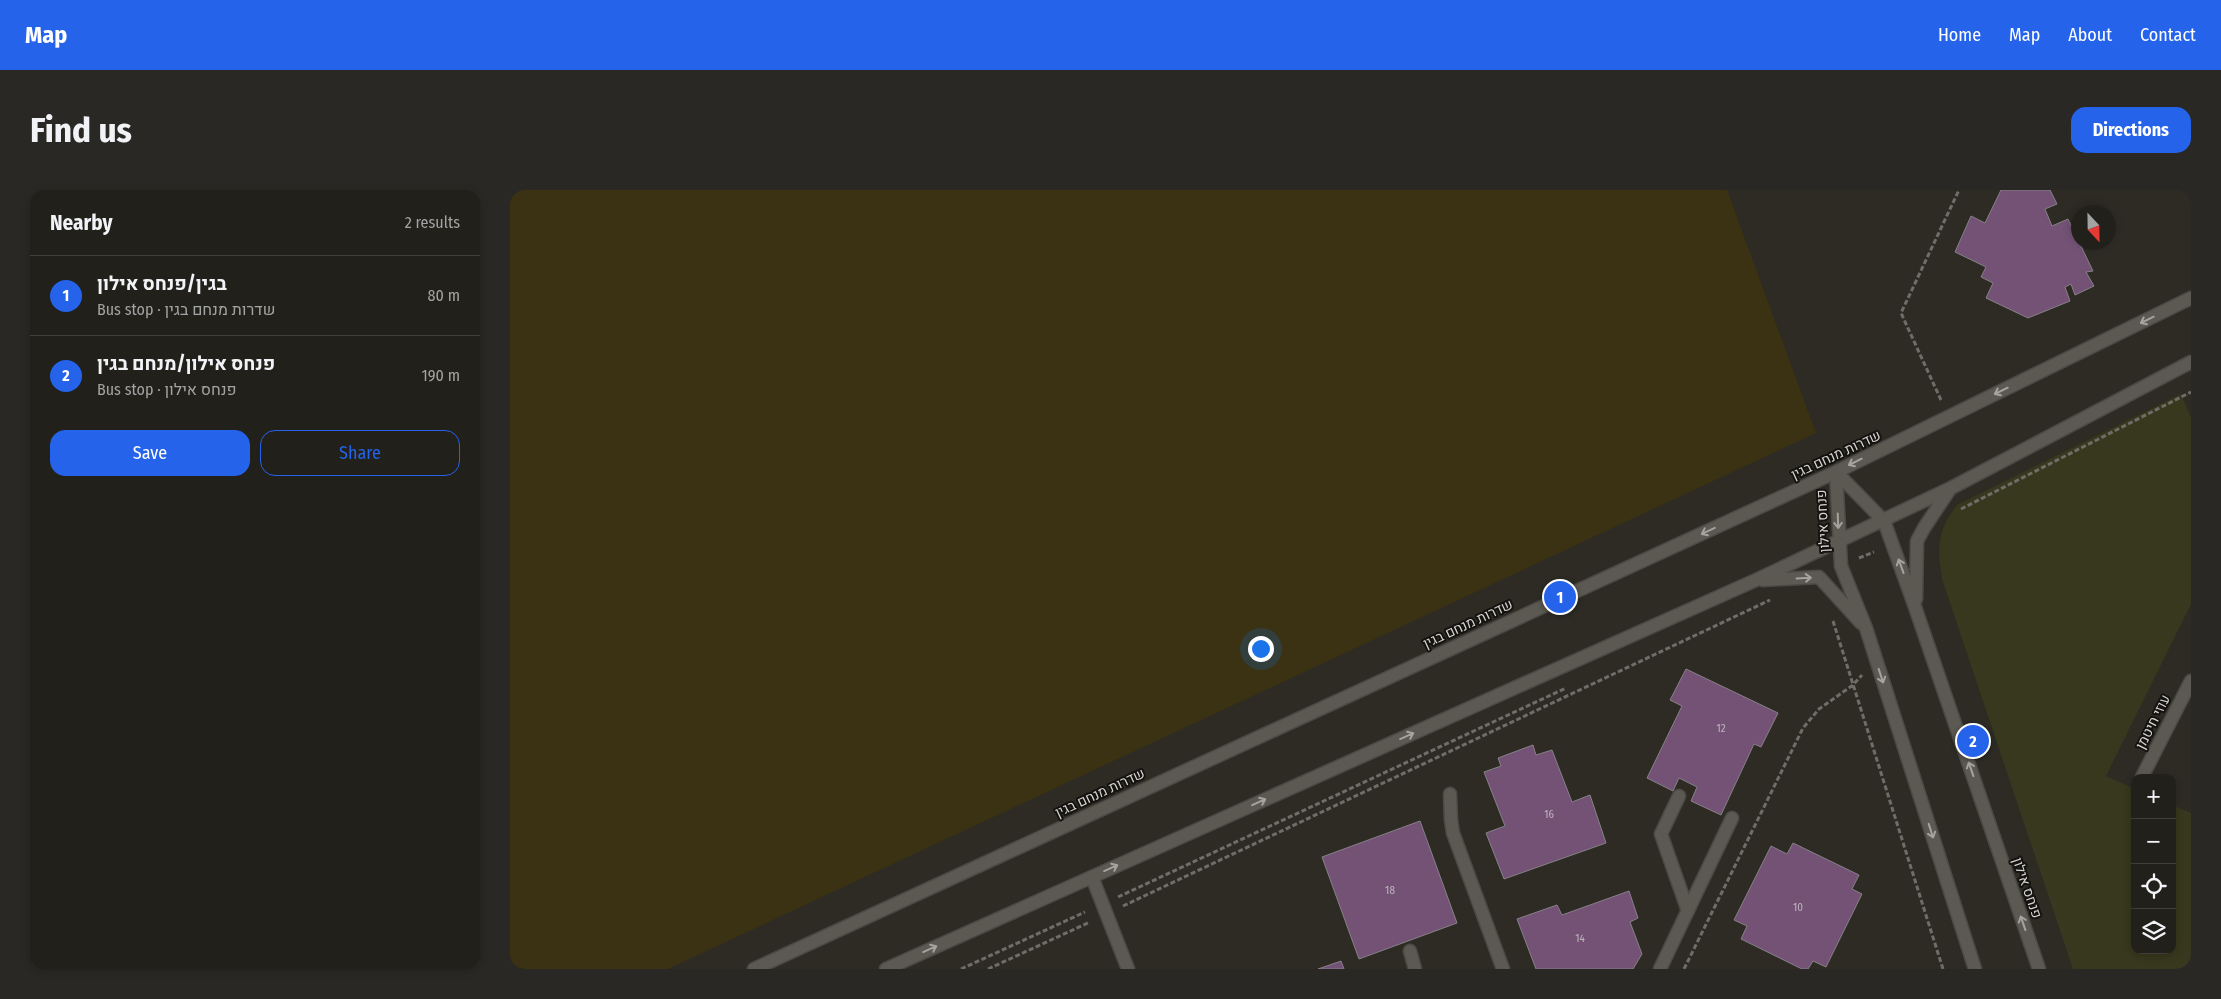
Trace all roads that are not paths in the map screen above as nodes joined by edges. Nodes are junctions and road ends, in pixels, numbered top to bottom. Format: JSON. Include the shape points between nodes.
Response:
{"nodes":[{"id":1,"x":2191,"y":298,"type":"edge"},
{"id":2,"x":2191,"y":362,"type":"edge"},
{"id":3,"x":1836,"y":472,"type":"junction"},
{"id":4,"x":1950,"y":488,"type":"junction"},
{"id":5,"x":1884,"y":521,"type":"junction"},
{"id":6,"x":1838,"y":541,"type":"junction"},
{"id":7,"x":1756,"y":580,"type":"junction"},
{"id":8,"x":1916,"y":606,"type":"junction"},
{"id":9,"x":1866,"y":628,"type":"junction"},
{"id":10,"x":2191,"y":680,"type":"edge"},
{"id":11,"x":2144,"y":774,"type":"edge"},
{"id":12,"x":1450,"y":794,"type":"dead end"},
{"id":13,"x":1679,"y":796,"type":"dead end"},
{"id":14,"x":1732,"y":818,"type":"dead end"},
{"id":15,"x":1092,"y":877,"type":"junction"},
{"id":16,"x":1688,"y":910,"type":"junction"},
{"id":17,"x":1410,"y":952,"type":"dead end"},
{"id":18,"x":754,"y":969,"type":"edge"},
{"id":19,"x":886,"y":969,"type":"edge"},
{"id":20,"x":1128,"y":969,"type":"edge"},
{"id":21,"x":1415,"y":969,"type":"edge"},
{"id":22,"x":1503,"y":969,"type":"edge"},
{"id":23,"x":1660,"y":969,"type":"edge"},
{"id":24,"x":1975,"y":969,"type":"edge"},
{"id":25,"x":2039,"y":969,"type":"edge"}],
"edges":[{"from":1,"to":3,"type":"street","name":"שדרות מנחם בגין","one_way":true},
{"from":2,"to":4,"type":"street"},
{"from":3,"to":5,"type":"street","name":"פנחס אילון"},
{"from":3,"to":6,"type":"street","name":"פנחס אילון","one_way":true},
{"from":3,"to":18,"type":"street","name":"שדרות מנחם בגין","one_way":true},
{"from":4,"to":5,"type":"street"},
{"from":4,"to":8,"type":"street","via":[[1917,541]]},
{"from":5,"to":6,"type":"street"},
{"from":8,"to":5,"type":"street","name":"פנחס אילון","one_way":true},
{"from":6,"to":7,"type":"street"},
{"from":6,"to":9,"type":"street","name":"פנחס אילון","via":[[1841,566]]},
{"from":7,"to":9,"type":"street","one_way":true,"via":[[1819,577]]},
{"from":15,"to":7,"type":"street","one_way":true},
{"from":25,"to":8,"type":"street","name":"פנחס אילון","one_way":true},
{"from":9,"to":24,"type":"street","name":"פנחס אילון","one_way":true},
{"from":10,"to":11,"type":"street","name":"עוזי חיטמן"},
{"from":12,"to":22,"type":"street","via":[[1453,834]]},
{"from":13,"to":16,"type":"street","via":[[1661,834]]},
{"from":14,"to":16,"type":"street"},
{"from":19,"to":15,"type":"street","one_way":true},
{"from":15,"to":20,"type":"street"},
{"from":16,"to":23,"type":"street"},
{"from":17,"to":21,"type":"street"}]}
